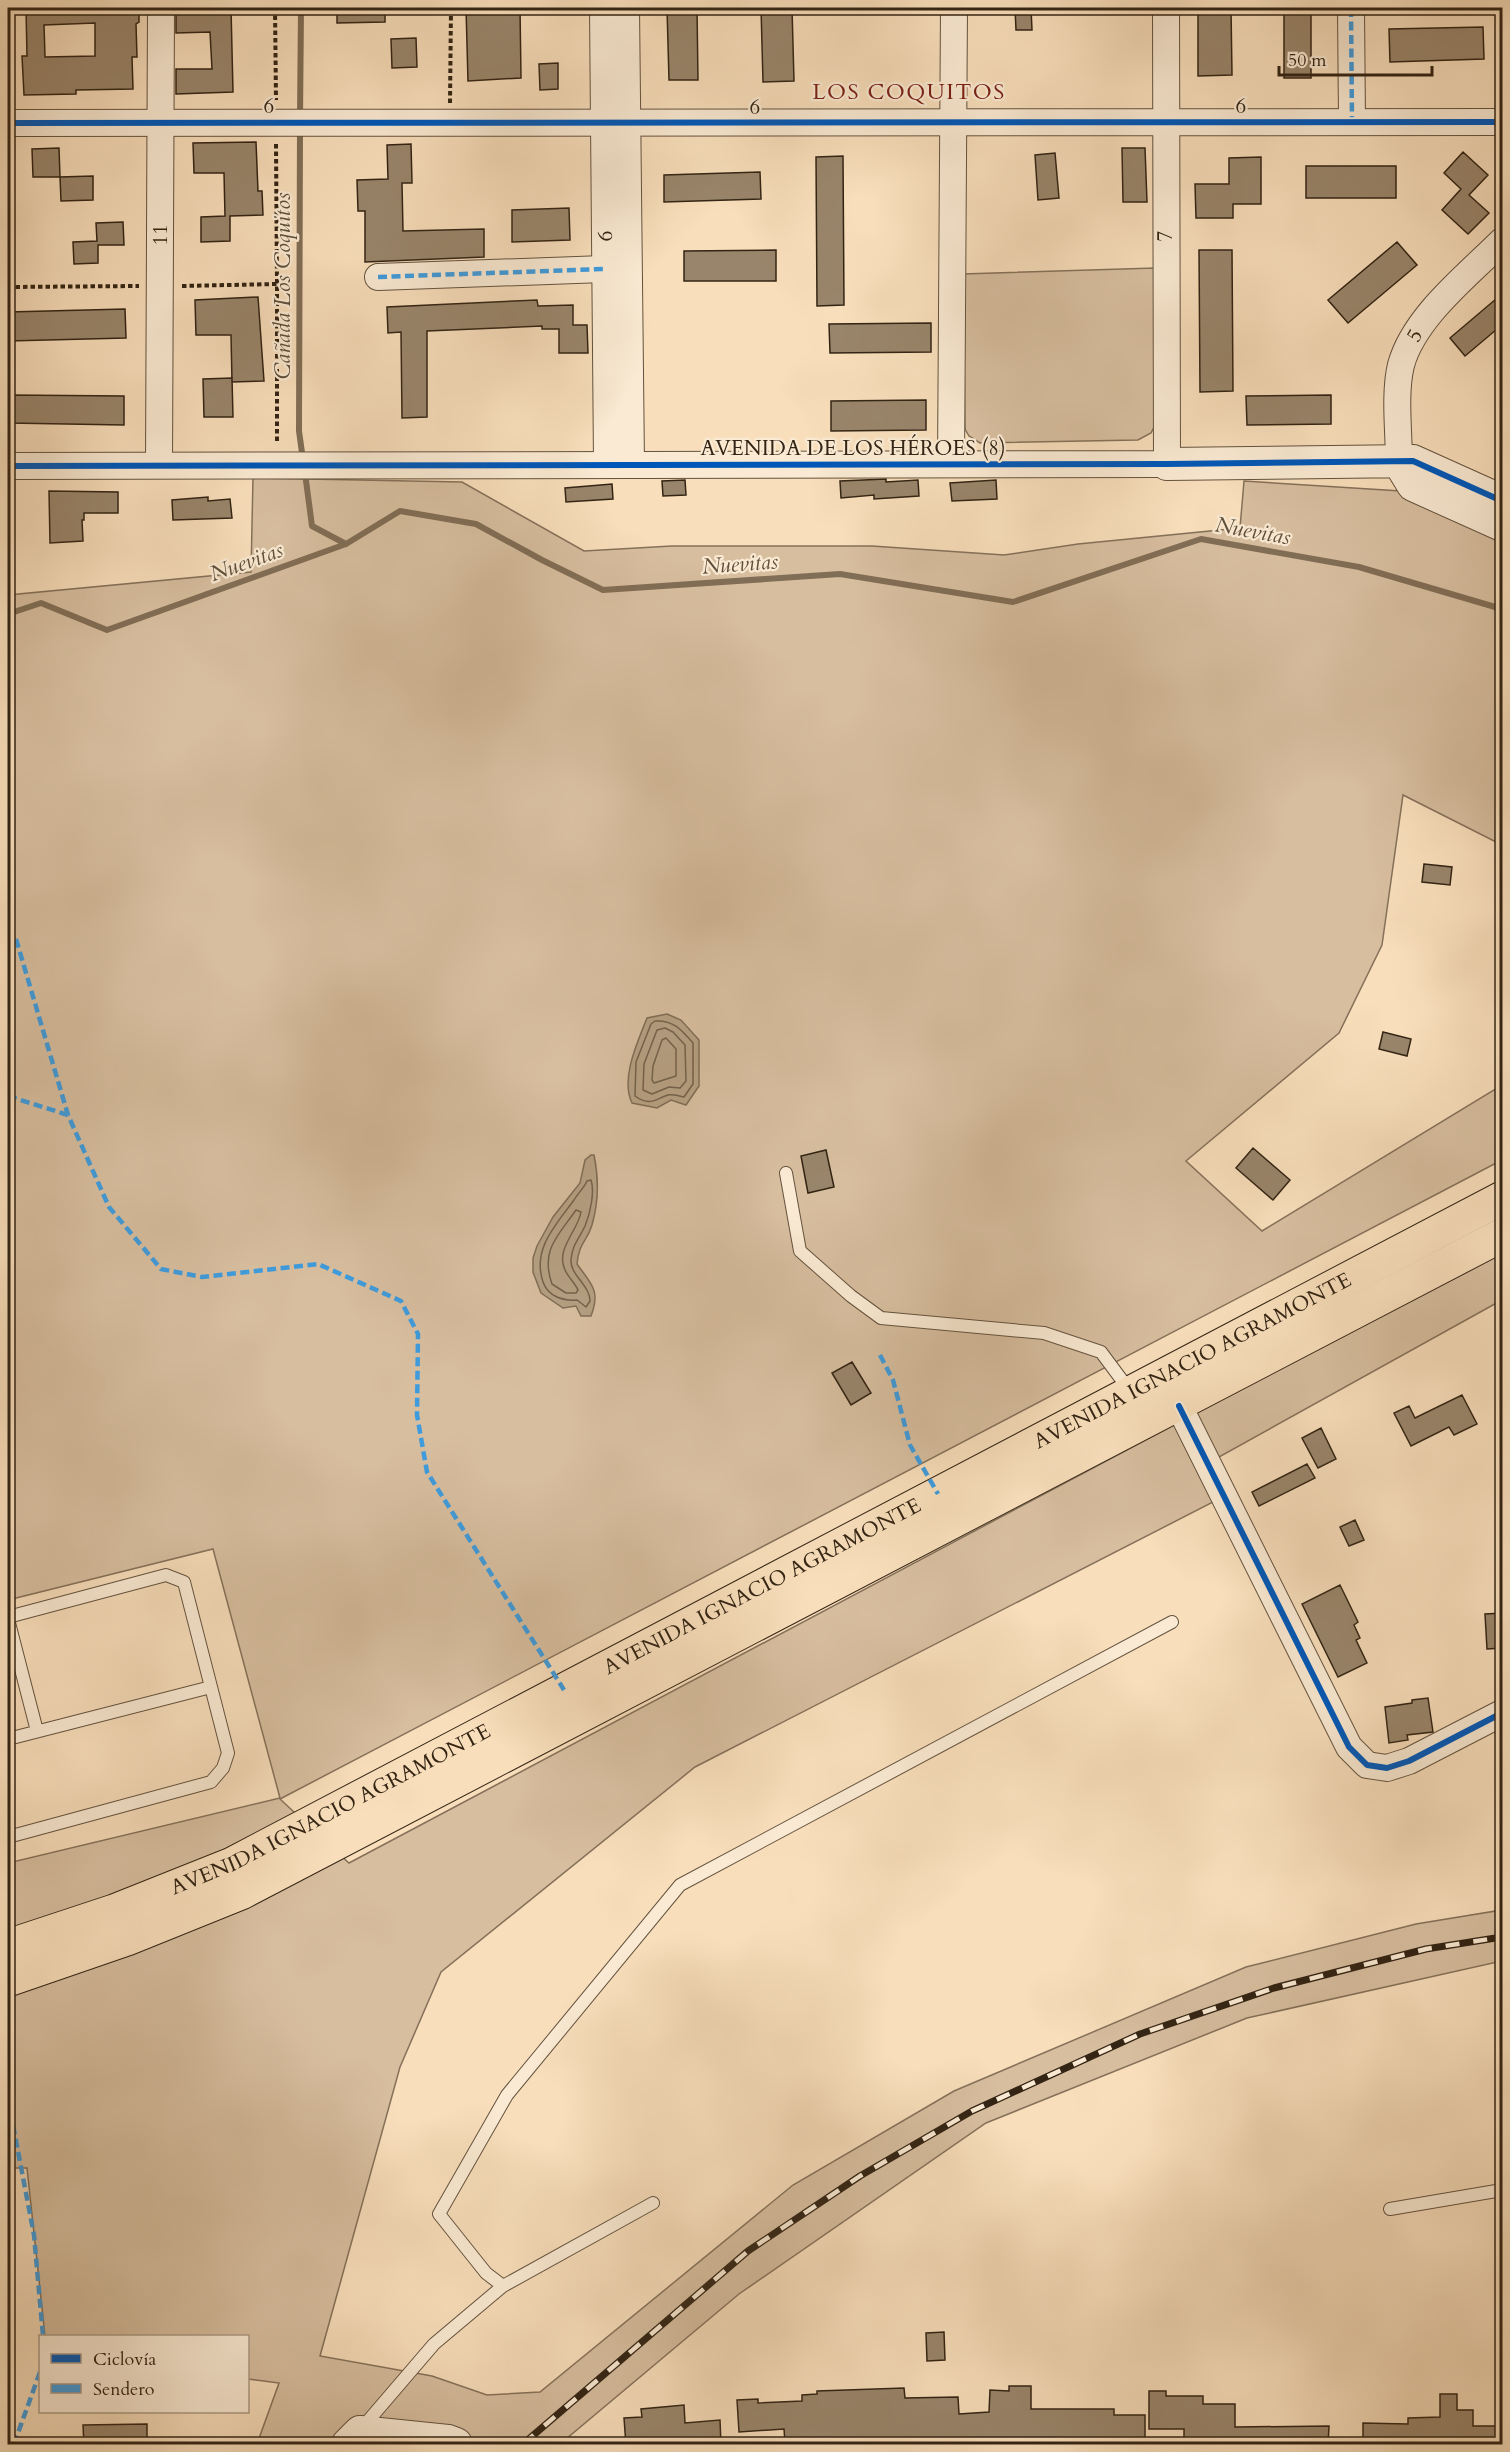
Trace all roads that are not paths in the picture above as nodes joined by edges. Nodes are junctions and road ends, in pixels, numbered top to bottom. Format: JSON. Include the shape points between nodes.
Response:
{"nodes":[{"id":1,"x":161,"y":8,"type":"edge"},
{"id":2,"x":603,"y":8,"type":"edge"},
{"id":3,"x":626,"y":8,"type":"edge"},
{"id":4,"x":954,"y":8,"type":"edge"},
{"id":5,"x":1166,"y":8,"type":"edge"},
{"id":6,"x":1351,"y":8,"type":"edge"},
{"id":7,"x":1352,"y":122,"type":"junction"},
{"id":8,"x":1503,"y":122,"type":"edge"},
{"id":9,"x":8,"y":123,"type":"edge"},
{"id":10,"x":160,"y":123,"type":"junction"},
{"id":11,"x":615,"y":123,"type":"junction"},
{"id":12,"x":953,"y":123,"type":"junction"},
{"id":13,"x":1165,"y":123,"type":"junction"},
{"id":14,"x":1503,"y":241,"type":"edge"},
{"id":15,"x":604,"y":269,"type":"junction"},
{"id":16,"x":378,"y":277,"type":"dead end"},
{"id":17,"x":1399,"y":462,"type":"junction"},
{"id":18,"x":619,"y":464,"type":"junction"},
{"id":19,"x":951,"y":464,"type":"junction"},
{"id":20,"x":1167,"y":464,"type":"junction"},
{"id":21,"x":159,"y":465,"type":"junction"},
{"id":22,"x":8,"y":466,"type":"edge"},
{"id":23,"x":1503,"y":501,"type":"edge"},
{"id":24,"x":1503,"y":525,"type":"edge"},
{"id":25,"x":786,"y":1173,"type":"dead end"},
{"id":26,"x":1503,"y":1198,"type":"edge"},
{"id":27,"x":1503,"y":1235,"type":"edge"},
{"id":28,"x":1149,"y":1406,"type":"junction"},
{"id":29,"x":8,"y":1618,"type":"edge"},
{"id":30,"x":1172,"y":1622,"type":"dead end"},
{"id":31,"x":211,"y":1687,"type":"junction"},
{"id":32,"x":1503,"y":1713,"type":"edge"},
{"id":33,"x":37,"y":1731,"type":"junction"},
{"id":34,"x":8,"y":1739,"type":"edge"},
{"id":35,"x":8,"y":1837,"type":"edge"},
{"id":36,"x":8,"y":1946,"type":"edge"},
{"id":37,"x":8,"y":1980,"type":"edge"},
{"id":38,"x":1503,"y":2190,"type":"edge"},
{"id":39,"x":653,"y":2204,"type":"dead end"},
{"id":40,"x":1390,"y":2209,"type":"dead end"},
{"id":41,"x":503,"y":2286,"type":"junction"},
{"id":42,"x":354,"y":2438,"type":"edge"},
{"id":43,"x":456,"y":2445,"type":"edge"}],
"edges":[{"from":1,"to":10,"type":"street","name":"11"},
{"from":2,"to":11,"type":"street","name":"9"},
{"from":3,"to":11,"type":"street","name":"9"},
{"from":4,"to":12,"type":"street"},
{"from":5,"to":13,"type":"street","name":"7"},
{"from":6,"to":7,"type":"street"},
{"from":7,"to":8,"type":"street","name":"6"},
{"from":7,"to":13,"type":"street","name":"6"},
{"from":9,"to":10,"type":"street","name":"6"},
{"from":10,"to":11,"type":"street","name":"6"},
{"from":10,"to":21,"type":"street","name":"11"},
{"from":11,"to":12,"type":"street","name":"6"},
{"from":11,"to":15,"type":"street","name":"9"},
{"from":11,"to":18,"type":"street","name":"9"},
{"from":12,"to":13,"type":"street","name":"6"},
{"from":12,"to":19,"type":"street"},
{"from":13,"to":20,"type":"street","name":"7"},
{"from":14,"to":17,"type":"street","name":"5","via":[[1437,305],[1410,342],[1399,386]]},
{"from":15,"to":16,"type":"street"},
{"from":15,"to":18,"type":"street","name":"9"},
{"from":17,"to":20,"type":"street","name":"AVENIDA DE LOS HÉROES (8)"},
{"from":17,"to":23,"type":"street","name":"AVENIDA DE LOS HÉROES (8)","via":[[1413,461]]},
{"from":17,"to":24,"type":"street","via":[[1413,485]]},
{"from":18,"to":19,"type":"street","name":"AVENIDA DE LOS HÉROES (8)"},
{"from":18,"to":21,"type":"street","name":"AVENIDA DE LOS HÉROES (8)"},
{"from":19,"to":20,"type":"street","name":"AVENIDA DE LOS HÉROES (8)"},
{"from":21,"to":22,"type":"street","name":"AVENIDA DE LOS HÉROES (8)"},
{"from":25,"to":28,"type":"lane","via":[[800,1251],[881,1318],[1044,1333],[1101,1352]]},
{"from":26,"to":28,"type":"main road","name":"AVENIDA IGNACIO AGRAMONTE"},
{"from":27,"to":28,"type":"main road","name":"AVENIDA IGNACIO AGRAMONTE"},
{"from":28,"to":32,"type":"street","via":[[1349,1748],[1367,1765],[1387,1768],[1409,1761]]},
{"from":28,"to":36,"type":"main road","name":"AVENIDA IGNACIO AGRAMONTE","via":[[232,1864],[114,1911]]},
{"from":28,"to":37,"type":"main road","name":"AVENIDA IGNACIO AGRAMONTE","via":[[241,1893],[127,1940]]},
{"from":29,"to":31,"type":"lane","via":[[166,1575],[178,1578],[184,1582]]},
{"from":29,"to":33,"type":"lane"},
{"from":30,"to":41,"type":"lane","via":[[680,1885],[507,2095],[439,2214],[486,2274]]},
{"from":31,"to":33,"type":"lane"},
{"from":31,"to":35,"type":"lane","via":[[228,1753],[223,1768],[211,1782]]},
{"from":33,"to":34,"type":"lane"},
{"from":38,"to":40,"type":"lane"},
{"from":39,"to":41,"type":"lane"},
{"from":41,"to":42,"type":"lane","via":[[434,2344]]},
{"from":42,"to":43,"type":"street","via":[[448,2441]]}]}
